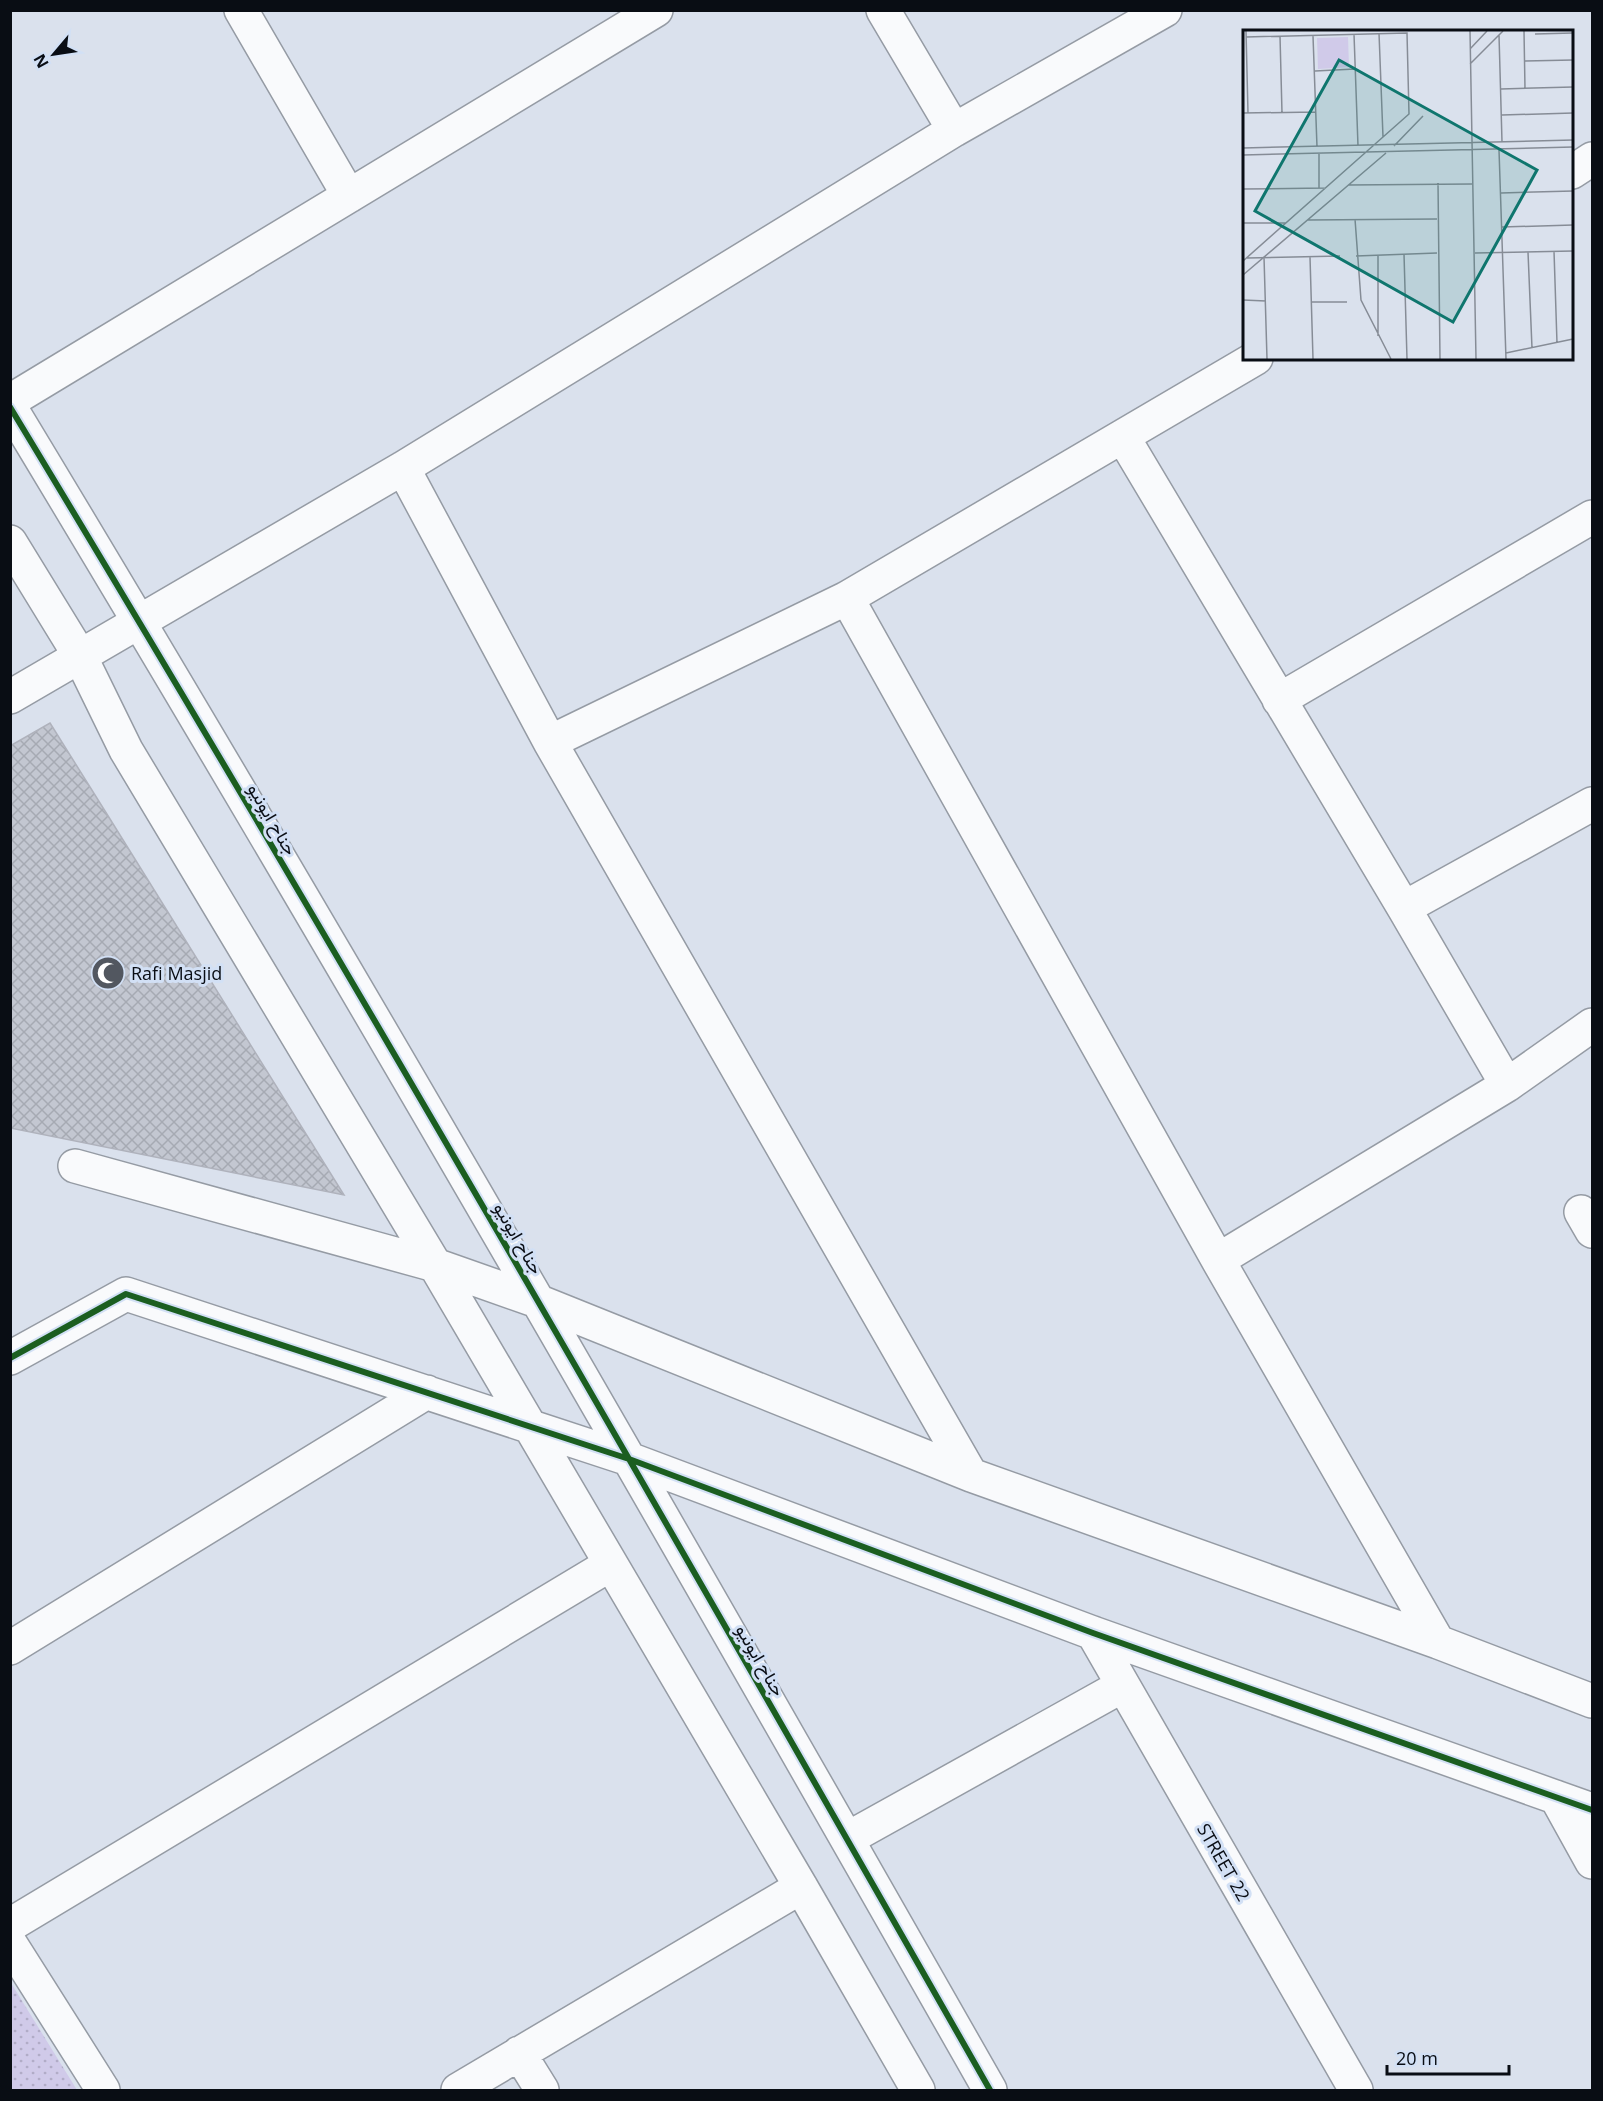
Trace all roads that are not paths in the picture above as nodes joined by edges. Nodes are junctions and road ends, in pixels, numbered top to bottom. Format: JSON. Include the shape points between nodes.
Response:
{"nodes":[{"id":1,"x":241,"y":10,"type":"edge"},
{"id":2,"x":656,"y":10,"type":"edge"},
{"id":3,"x":883,"y":10,"type":"edge"},
{"id":4,"x":1165,"y":10,"type":"edge"},
{"id":5,"x":618,"y":20,"type":"edge"},
{"id":6,"x":954,"y":130,"type":"junction"},
{"id":7,"x":1593,"y":159,"type":"edge"},
{"id":8,"x":1573,"y":171,"type":"edge"},
{"id":9,"x":349,"y":196,"type":"junction"},
{"id":10,"x":1253,"y":360,"type":"edge"},
{"id":11,"x":10,"y":401,"type":"edge"},
{"id":12,"x":10,"y":407,"type":"edge"},
{"id":13,"x":1123,"y":437,"type":"junction"},
{"id":14,"x":403,"y":468,"type":"junction"},
{"id":15,"x":1593,"y":518,"type":"edge"},
{"id":16,"x":10,"y":542,"type":"edge"},
{"id":17,"x":847,"y":598,"type":"junction"},
{"id":18,"x":141,"y":623,"type":"junction"},
{"id":19,"x":80,"y":656,"type":"junction"},
{"id":20,"x":10,"y":697,"type":"edge"},
{"id":21,"x":1279,"y":700,"type":"junction"},
{"id":22,"x":550,"y":742,"type":"junction"},
{"id":23,"x":1593,"y":804,"type":"edge"},
{"id":24,"x":1404,"y":908,"type":"junction"},
{"id":25,"x":1593,"y":1025,"type":"edge"},
{"id":26,"x":1507,"y":1085,"type":"junction"},
{"id":27,"x":75,"y":1166,"type":"dead end"},
{"id":28,"x":1218,"y":1260,"type":"junction"},
{"id":29,"x":435,"y":1265,"type":"junction"},
{"id":30,"x":540,"y":1302,"type":"junction"},
{"id":31,"x":10,"y":1358,"type":"edge"},
{"id":32,"x":427,"y":1392,"type":"junction"},
{"id":33,"x":530,"y":1426,"type":"junction"},
{"id":34,"x":629,"y":1459,"type":"junction"},
{"id":35,"x":971,"y":1475,"type":"junction"},
{"id":36,"x":611,"y":1564,"type":"junction"},
{"id":37,"x":1092,"y":1634,"type":"junction"},
{"id":38,"x":1438,"y":1642,"type":"junction"},
{"id":39,"x":10,"y":1648,"type":"edge"},
{"id":40,"x":1122,"y":1686,"type":"junction"},
{"id":41,"x":1593,"y":1701,"type":"edge"},
{"id":42,"x":1556,"y":1797,"type":"junction"},
{"id":43,"x":1593,"y":1810,"type":"edge"},
{"id":44,"x":847,"y":1839,"type":"junction"},
{"id":45,"x":1593,"y":1862,"type":"edge"},
{"id":46,"x":801,"y":1887,"type":"junction"},
{"id":47,"x":10,"y":1925,"type":"edge"},
{"id":48,"x":10,"y":1943,"type":"edge"},
{"id":49,"x":519,"y":2054,"type":"junction"},
{"id":50,"x":102,"y":2091,"type":"edge"},
{"id":51,"x":458,"y":2091,"type":"edge"},
{"id":52,"x":542,"y":2091,"type":"edge"},
{"id":53,"x":918,"y":2091,"type":"edge"},
{"id":54,"x":990,"y":2091,"type":"edge"},
{"id":55,"x":1356,"y":2091,"type":"edge"}],
"edges":[{"from":1,"to":9,"type":"street"},
{"from":2,"to":5,"type":"street"},
{"from":3,"to":6,"type":"street"},
{"from":4,"to":6,"type":"street"},
{"from":5,"to":9,"type":"street"},
{"from":6,"to":14,"type":"street"},
{"from":7,"to":8,"type":"street"},
{"from":9,"to":11,"type":"street"},
{"from":10,"to":13,"type":"street"},
{"from":12,"to":18,"type":"street","name":"جناح ایونیو"},
{"from":13,"to":17,"type":"street"},
{"from":13,"to":21,"type":"street"},
{"from":14,"to":18,"type":"street"},
{"from":14,"to":22,"type":"street"},
{"from":15,"to":21,"type":"street"},
{"from":16,"to":19,"type":"street"},
{"from":17,"to":22,"type":"street"},
{"from":17,"to":28,"type":"street"},
{"from":18,"to":19,"type":"street"},
{"from":18,"to":30,"type":"street","name":"جناح ایونیو"},
{"from":19,"to":20,"type":"street"},
{"from":19,"to":29,"type":"street","via":[[126,750]]},
{"from":21,"to":24,"type":"street"},
{"from":22,"to":35,"type":"street"},
{"from":23,"to":24,"type":"street"},
{"from":24,"to":26,"type":"street"},
{"from":25,"to":26,"type":"street"},
{"from":26,"to":28,"type":"street"},
{"from":27,"to":29,"type":"street"},
{"from":28,"to":38,"type":"street"},
{"from":29,"to":30,"type":"street"},
{"from":29,"to":33,"type":"street"},
{"from":30,"to":34,"type":"street","name":"جناح ایونیو"},
{"from":30,"to":35,"type":"street"},
{"from":31,"to":32,"type":"street","via":[[126,1294]]},
{"from":32,"to":33,"type":"street"},
{"from":32,"to":39,"type":"street"},
{"from":33,"to":34,"type":"street"},
{"from":33,"to":36,"type":"street"},
{"from":34,"to":37,"type":"street"},
{"from":34,"to":44,"type":"street","name":"جناح ایونیو"},
{"from":35,"to":38,"type":"street"},
{"from":36,"to":46,"type":"street"},
{"from":36,"to":47,"type":"street"},
{"from":37,"to":40,"type":"street","name":"STREET 22"},
{"from":37,"to":42,"type":"street"},
{"from":38,"to":41,"type":"street"},
{"from":40,"to":44,"type":"street"},
{"from":40,"to":55,"type":"street","name":"STREET 22"},
{"from":42,"to":43,"type":"street"},
{"from":42,"to":45,"type":"street"},
{"from":44,"to":54,"type":"street","name":"جناح ایونیو"},
{"from":46,"to":49,"type":"street"},
{"from":46,"to":53,"type":"street"},
{"from":48,"to":50,"type":"street"},
{"from":49,"to":51,"type":"street"},
{"from":49,"to":52,"type":"street"}]}
